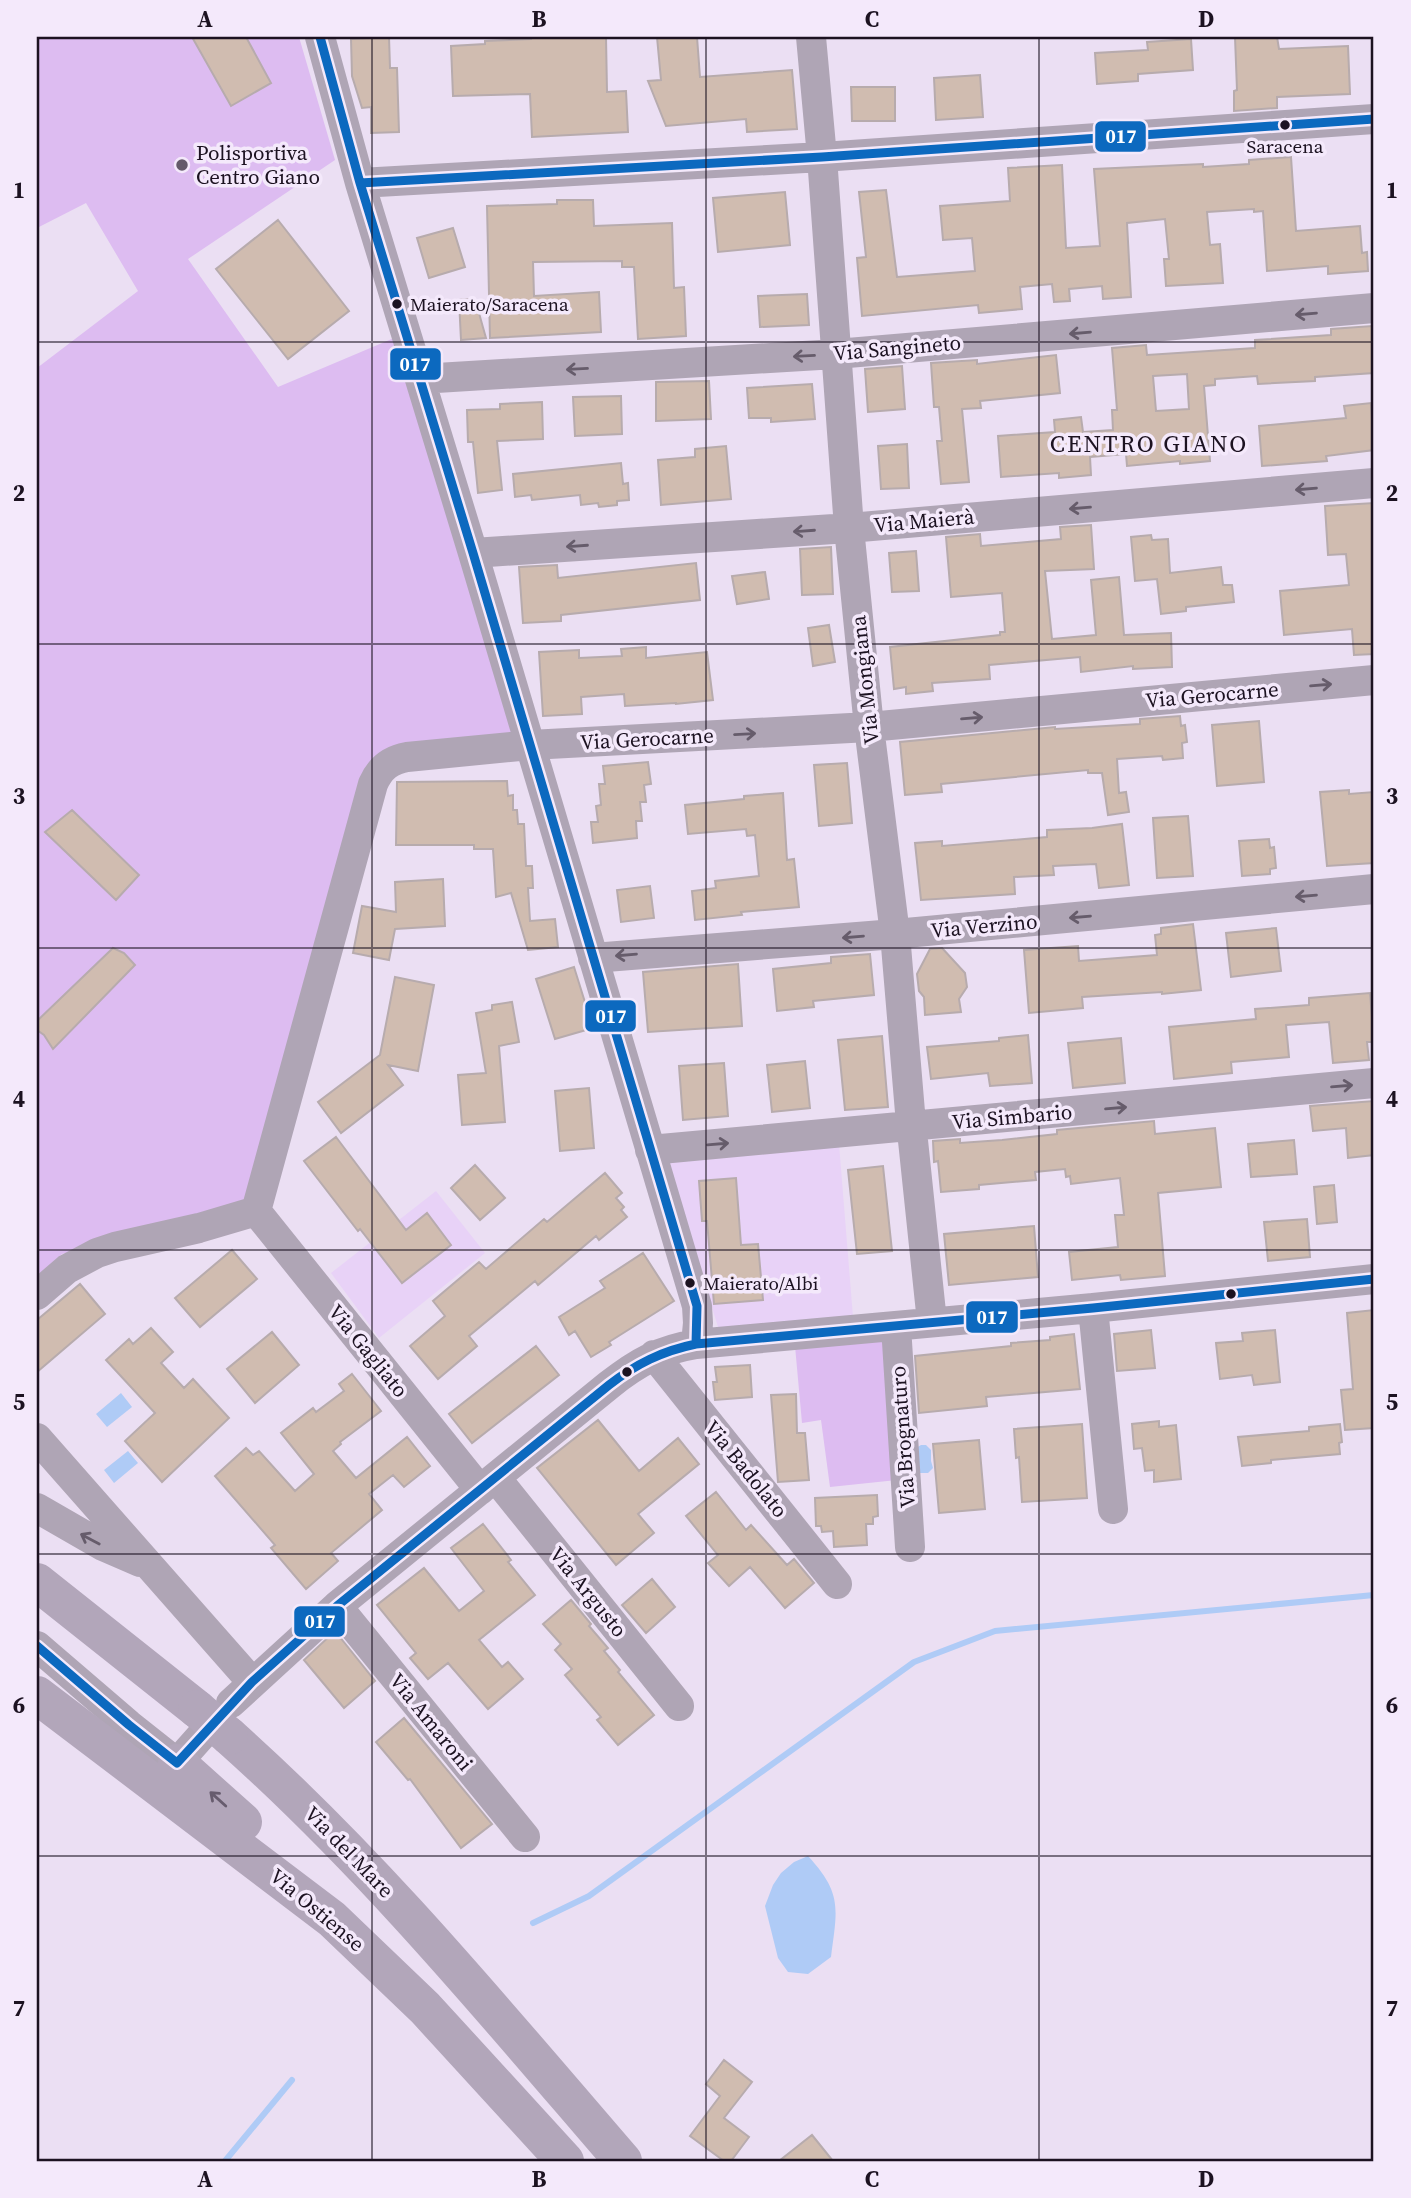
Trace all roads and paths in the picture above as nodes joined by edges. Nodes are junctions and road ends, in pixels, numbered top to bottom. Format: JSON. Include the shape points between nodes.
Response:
{"nodes":[{"id":1,"x":320,"y":37,"type":"edge"},
{"id":2,"x":811,"y":37,"type":"edge"},
{"id":3,"x":1374,"y":120,"type":"edge"},
{"id":4,"x":822,"y":157,"type":"junction"},
{"id":5,"x":360,"y":183,"type":"junction"},
{"id":6,"x":1374,"y":308,"type":"edge"},
{"id":7,"x":836,"y":354,"type":"junction"},
{"id":8,"x":420,"y":379,"type":"junction"},
{"id":9,"x":1374,"y":484,"type":"edge"},
{"id":10,"x":849,"y":528,"type":"junction"},
{"id":11,"x":473,"y":553,"type":"junction"},
{"id":12,"x":1374,"y":680,"type":"edge"},
{"id":13,"x":869,"y":727,"type":"junction"},
{"id":14,"x":530,"y":745,"type":"junction"},
{"id":15,"x":1374,"y":890,"type":"edge"},
{"id":16,"x":895,"y":934,"type":"junction"},
{"id":17,"x":593,"y":958,"type":"junction"},
{"id":18,"x":1374,"y":1083,"type":"edge"},
{"id":19,"x":912,"y":1127,"type":"junction"},
{"id":20,"x":650,"y":1150,"type":"junction"},
{"id":21,"x":256,"y":1211,"type":"junction"},
{"id":22,"x":1374,"y":1279,"type":"edge"},
{"id":23,"x":37,"y":1295,"type":"edge"},
{"id":24,"x":1093,"y":1308,"type":"junction"},
{"id":25,"x":932,"y":1322,"type":"junction"},
{"id":26,"x":896,"y":1326,"type":"junction"},
{"id":27,"x":696,"y":1344,"type":"junction"},
{"id":28,"x":654,"y":1355,"type":"junction"},
{"id":29,"x":37,"y":1438,"type":"edge"},
{"id":30,"x":488,"y":1484,"type":"junction"},
{"id":31,"x":37,"y":1508,"type":"edge"},
{"id":32,"x":1113,"y":1509,"type":"dead end"},
{"id":33,"x":909,"y":1547,"type":"dead end"},
{"id":34,"x":147,"y":1565,"type":"junction"},
{"id":35,"x":37,"y":1569,"type":"edge"},
{"id":36,"x":37,"y":1582,"type":"edge"},
{"id":37,"x":837,"y":1584,"type":"dead end"},
{"id":38,"x":337,"y":1606,"type":"junction"},
{"id":39,"x":69,"y":1607,"type":"junction"},
{"id":40,"x":38,"y":1649,"type":"edge"},
{"id":41,"x":37,"y":1695,"type":"edge"},
{"id":42,"x":680,"y":1706,"type":"dead end"},
{"id":43,"x":214,"y":1722,"type":"junction"},
{"id":44,"x":525,"y":1837,"type":"dead end"},
{"id":45,"x":332,"y":1919,"type":"junction"},
{"id":46,"x":565,"y":2161,"type":"edge"},
{"id":47,"x":623,"y":2161,"type":"edge"}],
"edges":[{"from":1,"to":5,"type":"street"},
{"from":2,"to":4,"type":"street","name":"Via Mongiana"},
{"from":3,"to":4,"type":"street"},
{"from":4,"to":5,"type":"street"},
{"from":4,"to":7,"type":"street","name":"Via Mongiana"},
{"from":5,"to":8,"type":"street"},
{"from":6,"to":7,"type":"street","name":"Via Sangineto","one_way":true},
{"from":7,"to":8,"type":"street","name":"Via Sangineto","one_way":true},
{"from":7,"to":10,"type":"street","name":"Via Mongiana"},
{"from":8,"to":11,"type":"street"},
{"from":9,"to":10,"type":"street","name":"Via Maierà","one_way":true},
{"from":10,"to":11,"type":"street","name":"Via Maierà","one_way":true},
{"from":10,"to":13,"type":"street","name":"Via Mongiana"},
{"from":11,"to":14,"type":"street"},
{"from":13,"to":12,"type":"street","name":"Via Gerocarne","one_way":true},
{"from":14,"to":13,"type":"street","name":"Via Gerocarne","one_way":true},
{"from":13,"to":16,"type":"street","name":"Via Mongiana"},
{"from":14,"to":17,"type":"street"},
{"from":14,"to":21,"type":"street","name":"Via Gerocarne","via":[[398,759],[384,766],[376,778]]},
{"from":15,"to":16,"type":"street","name":"Via Verzino","one_way":true},
{"from":16,"to":17,"type":"street","name":"Via Verzino","one_way":true},
{"from":16,"to":19,"type":"street","name":"Via Mongiana"},
{"from":17,"to":20,"type":"street"},
{"from":19,"to":18,"type":"street","name":"Via Simbario","one_way":true},
{"from":20,"to":19,"type":"street","name":"Via Simbario","one_way":true},
{"from":19,"to":25,"type":"street","name":"Via Mongiana"},
{"from":20,"to":27,"type":"street","via":[[697,1306]]},
{"from":21,"to":23,"type":"street","via":[[97,1253],[67,1269]]},
{"from":21,"to":30,"type":"street","name":"Via Gagliato"},
{"from":22,"to":24,"type":"street"},
{"from":24,"to":25,"type":"street"},
{"from":24,"to":32,"type":"street"},
{"from":25,"to":26,"type":"street"},
{"from":26,"to":27,"type":"street"},
{"from":26,"to":33,"type":"street","name":"Via Brognaturo"},
{"from":27,"to":28,"type":"street"},
{"from":28,"to":30,"type":"street","via":[[609,1385]]},
{"from":28,"to":37,"type":"street","name":"Via Badolato"},
{"from":29,"to":34,"type":"street"},
{"from":30,"to":38,"type":"street"},
{"from":30,"to":42,"type":"street","name":"Via Argusto"},
{"from":34,"to":31,"type":"street","one_way":true},
{"from":34,"to":43,"type":"street"},
{"from":35,"to":39,"type":"main road"},
{"from":36,"to":39,"type":"main road","name":"Via del Mare"},
{"from":38,"to":43,"type":"street"},
{"from":38,"to":44,"type":"street","name":"Via Amaroni"},
{"from":39,"to":43,"type":"main road","name":"Via del Mare"},
{"from":40,"to":43,"type":"street"},
{"from":41,"to":45,"type":"main road","name":"Via Ostiense"},
{"from":45,"to":43,"type":"main road","one_way":true,"via":[[265,1843]]},
{"from":43,"to":47,"type":"main road","name":"Via del Mare","via":[[300,1801],[383,1888]]},
{"from":45,"to":46,"type":"main road","name":"Via Ostiense","via":[[425,2008]]}]}
